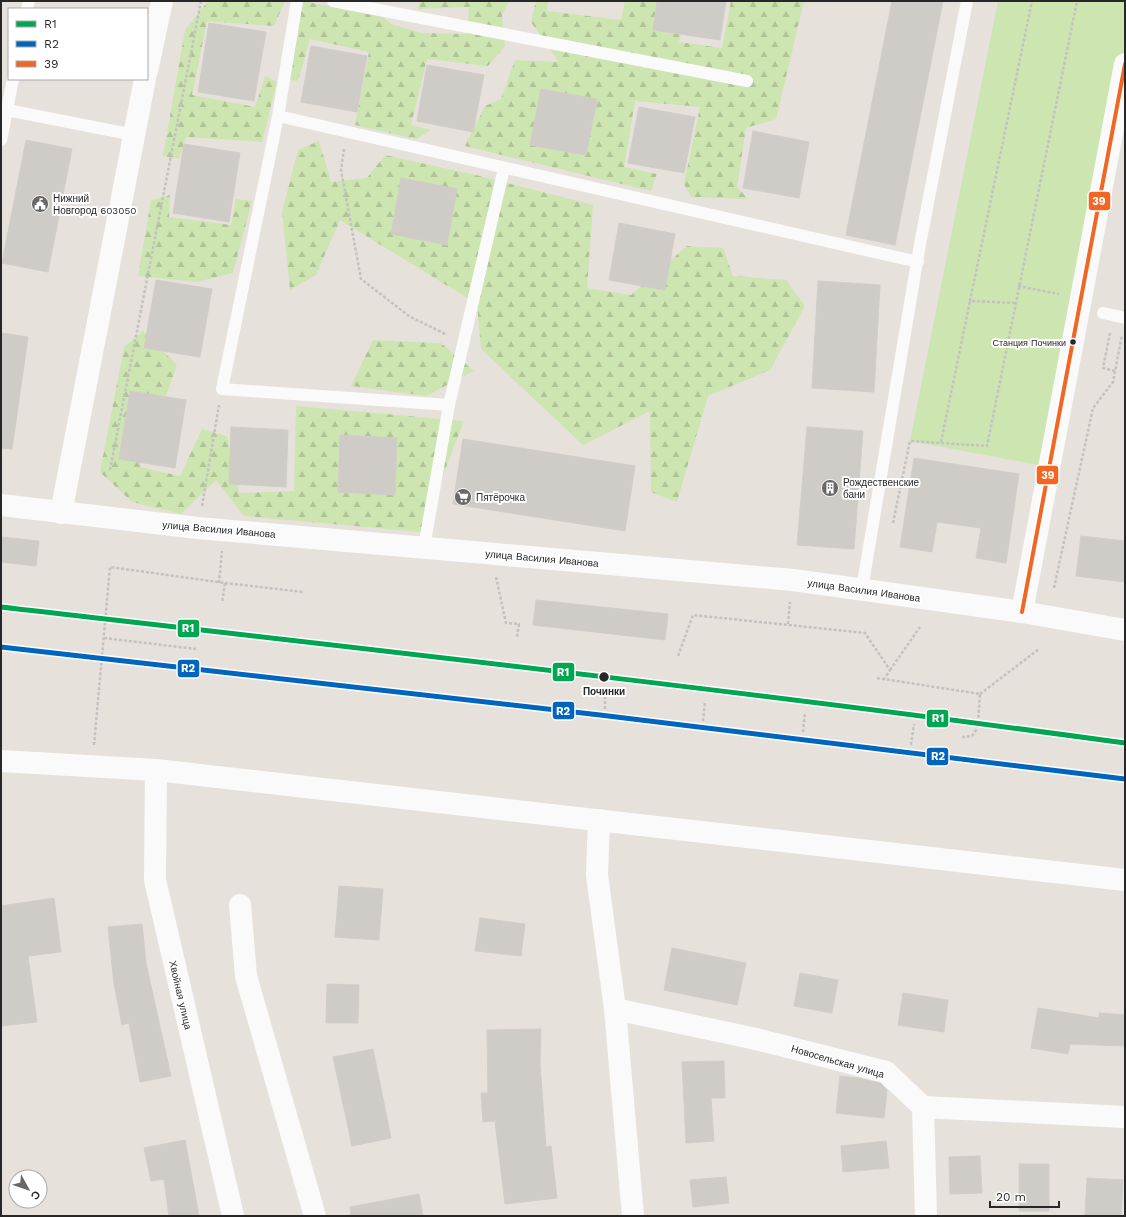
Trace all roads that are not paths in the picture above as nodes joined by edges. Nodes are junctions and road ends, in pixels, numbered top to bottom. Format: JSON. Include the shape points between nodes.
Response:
{"nodes":[{"id":1,"x":162,"y":1,"type":"edge"},
{"id":2,"x":297,"y":1,"type":"edge"},
{"id":3,"x":333,"y":1,"type":"edge"},
{"id":4,"x":967,"y":1,"type":"edge"},
{"id":5,"x":1125,"y":64,"type":"edge"},
{"id":6,"x":148,"y":65,"type":"edge"},
{"id":7,"x":13,"y":80,"type":"edge"},
{"id":8,"x":145,"y":80,"type":"edge"},
{"id":9,"x":747,"y":81,"type":"dead end"},
{"id":10,"x":7,"y":110,"type":"junction"},
{"id":11,"x":278,"y":116,"type":"junction"},
{"id":12,"x":134,"y":134,"type":"junction"},
{"id":13,"x":1,"y":140,"type":"edge"},
{"id":14,"x":504,"y":168,"type":"junction"},
{"id":15,"x":918,"y":262,"type":"junction"},
{"id":16,"x":1102,"y":313,"type":"dead end"},
{"id":17,"x":1125,"y":318,"type":"edge"},
{"id":18,"x":449,"y":405,"type":"junction"},
{"id":19,"x":1,"y":505,"type":"edge"},
{"id":20,"x":61,"y":513,"type":"junction"},
{"id":21,"x":424,"y":547,"type":"junction"},
{"id":22,"x":862,"y":589,"type":"junction"},
{"id":23,"x":1022,"y":612,"type":"junction"},
{"id":24,"x":1125,"y":630,"type":"edge"},
{"id":25,"x":1,"y":761,"type":"edge"},
{"id":26,"x":156,"y":770,"type":"junction"},
{"id":27,"x":599,"y":820,"type":"junction"},
{"id":28,"x":1125,"y":880,"type":"edge"},
{"id":29,"x":240,"y":906,"type":"dead end"},
{"id":30,"x":615,"y":1009,"type":"junction"},
{"id":31,"x":924,"y":1107,"type":"junction"},
{"id":32,"x":1125,"y":1117,"type":"edge"},
{"id":33,"x":232,"y":1216,"type":"edge"},
{"id":34,"x":315,"y":1216,"type":"edge"},
{"id":35,"x":632,"y":1216,"type":"edge"},
{"id":36,"x":926,"y":1216,"type":"edge"}],
"edges":[{"from":1,"to":6,"type":"street"},
{"from":2,"to":11,"type":"lane"},
{"from":3,"to":9,"type":"lane"},
{"from":4,"to":15,"type":"lane"},
{"from":5,"to":23,"type":"street"},
{"from":7,"to":10,"type":"lane"},
{"from":8,"to":12,"type":"street"},
{"from":10,"to":12,"type":"lane"},
{"from":10,"to":13,"type":"lane"},
{"from":11,"to":14,"type":"lane"},
{"from":11,"to":18,"type":"lane","via":[[222,389]]},
{"from":12,"to":20,"type":"street"},
{"from":14,"to":15,"type":"lane"},
{"from":14,"to":18,"type":"lane"},
{"from":15,"to":22,"type":"lane"},
{"from":16,"to":17,"type":"lane"},
{"from":18,"to":21,"type":"lane"},
{"from":19,"to":20,"type":"street","name":"улица Василия Иванова"},
{"from":20,"to":21,"type":"street","name":"улица Василия Иванова","via":[[198,528]]},
{"from":21,"to":22,"type":"street","name":"улица Василия Иванова","via":[[793,580]]},
{"from":22,"to":23,"type":"street","name":"улица Василия Иванова"},
{"from":23,"to":24,"type":"street","name":"улица Василия Иванова"},
{"from":25,"to":26,"type":"street"},
{"from":26,"to":27,"type":"street"},
{"from":26,"to":33,"type":"street","name":"Хвойная улица","via":[[155,880]]},
{"from":27,"to":28,"type":"street"},
{"from":27,"to":30,"type":"street","via":[[598,888]]},
{"from":29,"to":34,"type":"street","via":[[246,976]]},
{"from":30,"to":31,"type":"street","name":"Новосельская улица","via":[[756,1039],[886,1072]]},
{"from":30,"to":35,"type":"street"},
{"from":31,"to":32,"type":"street"},
{"from":31,"to":36,"type":"street"}]}
